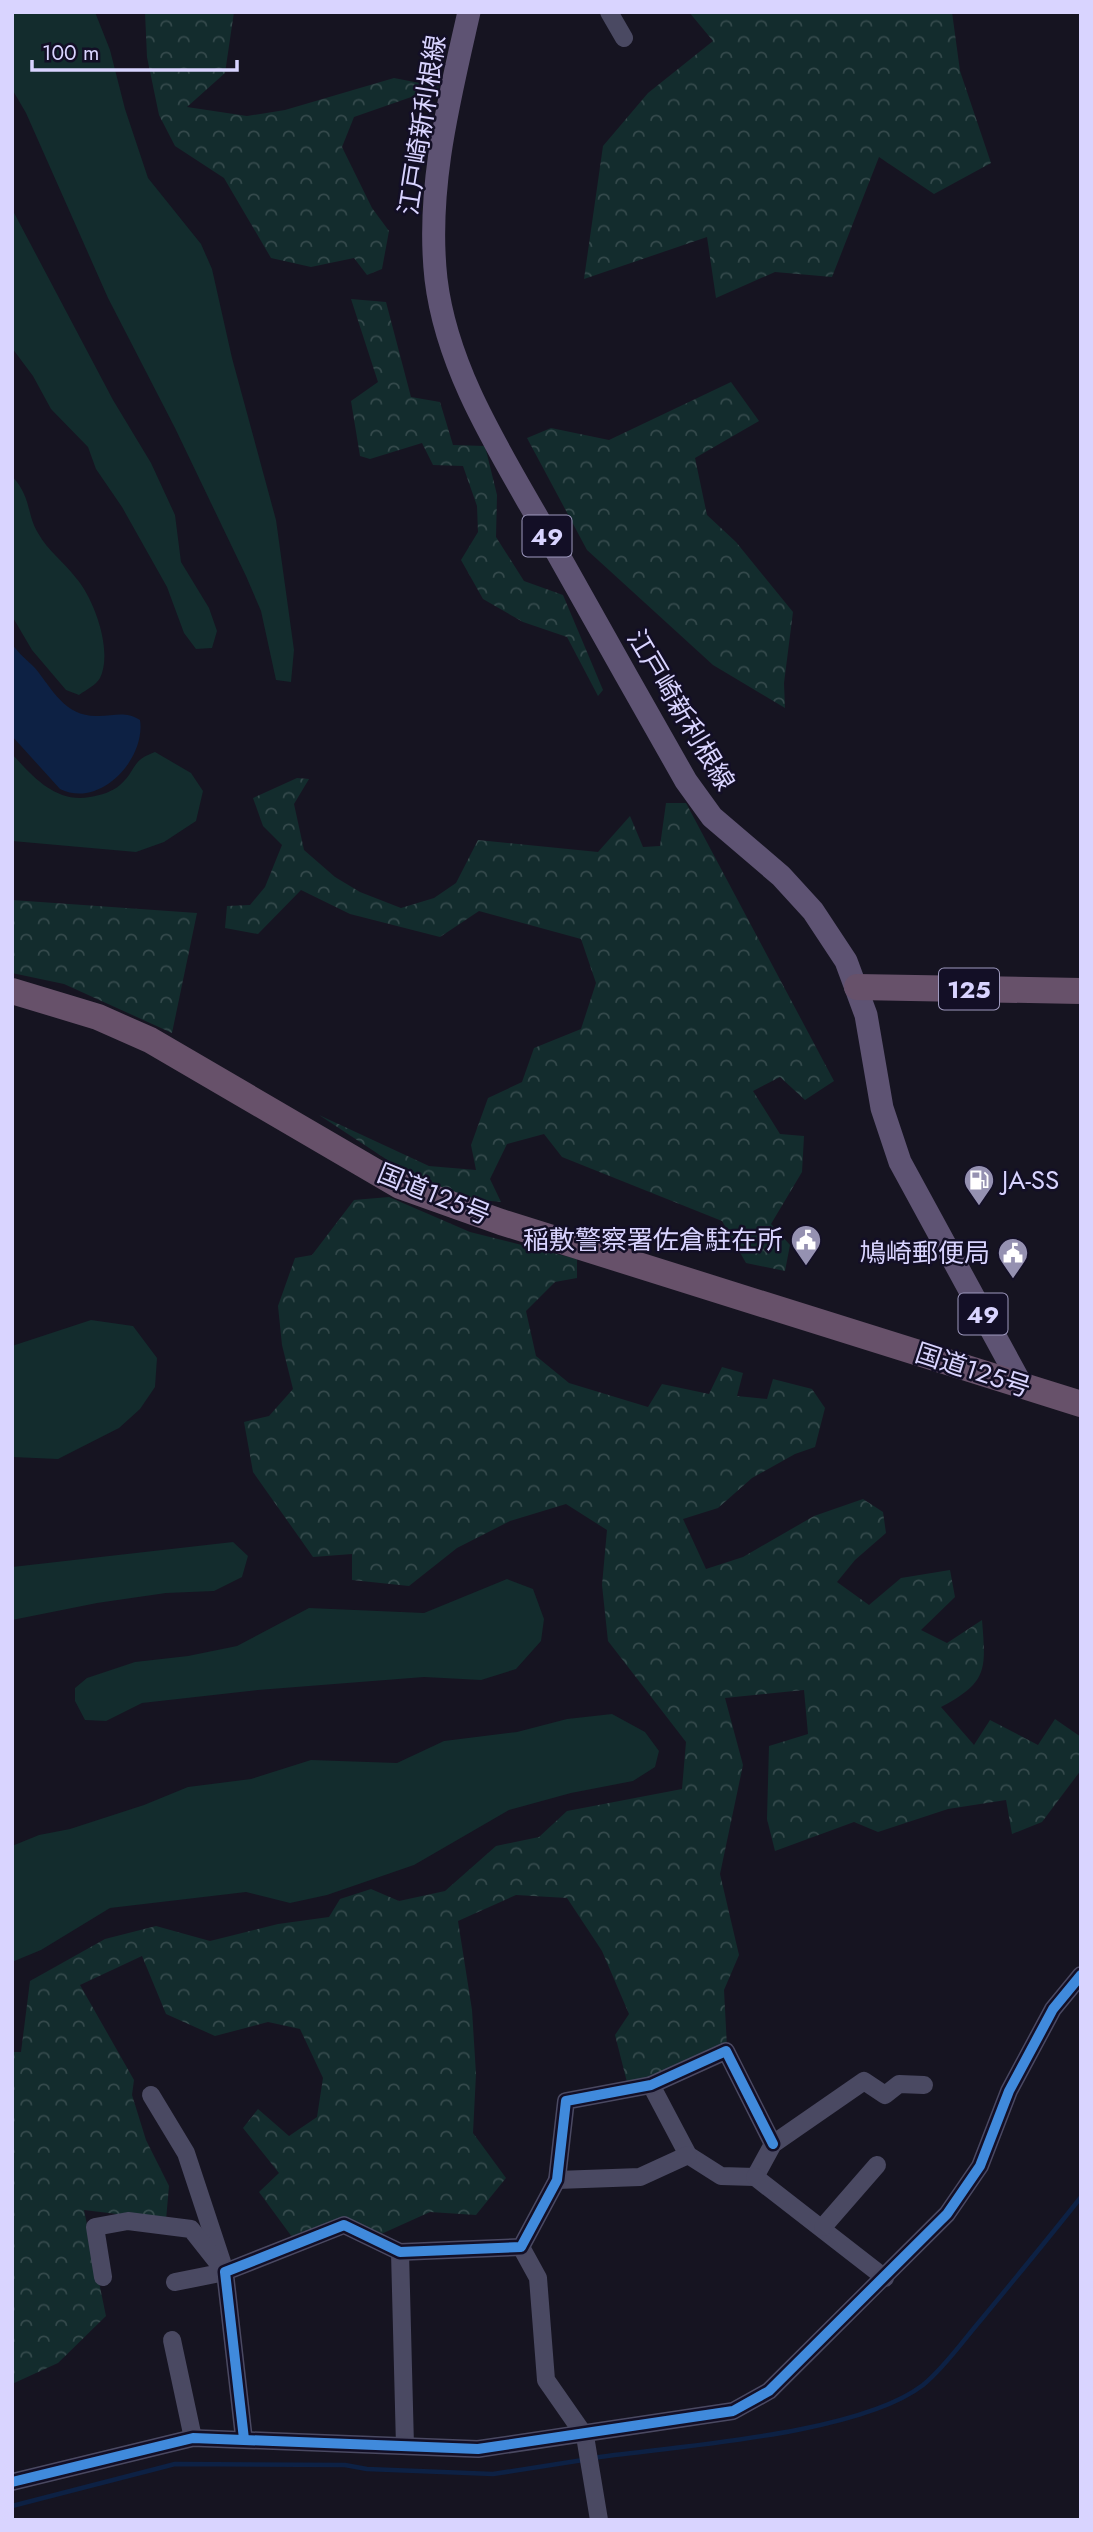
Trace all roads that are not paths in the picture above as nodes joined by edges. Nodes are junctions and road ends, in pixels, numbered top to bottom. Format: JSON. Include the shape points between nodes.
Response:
{"nodes":[{"id":1,"x":469,"y":12,"type":"edge"},
{"id":2,"x":609,"y":12,"type":"edge"},
{"id":3,"x":624,"y":38,"type":"dead end"},
{"id":4,"x":857,"y":986,"type":"junction"},
{"id":5,"x":12,"y":990,"type":"edge"},
{"id":6,"x":1081,"y":991,"type":"edge"},
{"id":7,"x":1022,"y":1385,"type":"junction"},
{"id":8,"x":1081,"y":1404,"type":"edge"},
{"id":9,"x":1081,"y":1975,"type":"edge"},
{"id":10,"x":651,"y":2085,"type":"junction"},
{"id":11,"x":924,"y":2085,"type":"dead end"},
{"id":12,"x":150,"y":2095,"type":"dead end"},
{"id":13,"x":773,"y":2144,"type":"junction"},
{"id":14,"x":688,"y":2155,"type":"junction"},
{"id":15,"x":877,"y":2165,"type":"dead end"},
{"id":16,"x":755,"y":2177,"type":"junction"},
{"id":17,"x":557,"y":2180,"type":"junction"},
{"id":18,"x":823,"y":2227,"type":"junction"},
{"id":19,"x":520,"y":2247,"type":"junction"},
{"id":20,"x":400,"y":2252,"type":"junction"},
{"id":21,"x":225,"y":2273,"type":"junction"},
{"id":22,"x":103,"y":2277,"type":"dead end"},
{"id":23,"x":885,"y":2278,"type":"junction"},
{"id":24,"x":175,"y":2282,"type":"dead end"},
{"id":25,"x":172,"y":2340,"type":"dead end"},
{"id":26,"x":193,"y":2438,"type":"junction"},
{"id":27,"x":244,"y":2439,"type":"junction"},
{"id":28,"x":586,"y":2442,"type":"junction"},
{"id":29,"x":405,"y":2446,"type":"junction"},
{"id":30,"x":12,"y":2482,"type":"edge"},
{"id":31,"x":599,"y":2520,"type":"edge"}],
"edges":[{"from":1,"to":4,"type":"main road","name":"江戸崎新利根線","number":"49","via":[[440,152],[433,218],[437,282],[461,372],[497,446],[686,780],[712,817],[781,876],[813,911]]},
{"from":2,"to":3,"type":"street"},
{"from":4,"to":6,"type":"highway","number":"125"},
{"from":4,"to":7,"type":"main road","name":"江戸崎新利根線","number":"49","via":[[869,1026],[882,1108],[900,1162]]},
{"from":5,"to":7,"type":"highway","name":"国道125号","via":[[86,1013],[150,1040],[400,1186],[501,1222]]},
{"from":7,"to":8,"type":"highway","name":"国道125号"},
{"from":9,"to":23,"type":"street","via":[[1053,2009],[1009,2091],[980,2166],[947,2214]]},
{"from":10,"to":13,"type":"street","via":[[726,2051]]},
{"from":10,"to":14,"type":"street"},
{"from":10,"to":17,"type":"street","via":[[566,2102]]},
{"from":11,"to":13,"type":"street","via":[[899,2084],[885,2095],[864,2081]]},
{"from":12,"to":21,"type":"street","via":[[186,2153]]},
{"from":13,"to":16,"type":"street"},
{"from":14,"to":16,"type":"street","via":[[721,2176]]},
{"from":14,"to":17,"type":"street","via":[[640,2178]]},
{"from":15,"to":18,"type":"street"},
{"from":16,"to":18,"type":"street"},
{"from":17,"to":19,"type":"street"},
{"from":18,"to":23,"type":"street"},
{"from":19,"to":20,"type":"street"},
{"from":19,"to":28,"type":"street","via":[[538,2278],[546,2380]]},
{"from":20,"to":21,"type":"street","via":[[344,2225]]},
{"from":20,"to":29,"type":"street"},
{"from":21,"to":22,"type":"street","via":[[191,2229],[128,2221],[95,2227]]},
{"from":21,"to":24,"type":"street"},
{"from":21,"to":27,"type":"street"},
{"from":23,"to":28,"type":"street","via":[[769,2391],[733,2411]]},
{"from":25,"to":26,"type":"street"},
{"from":26,"to":27,"type":"street"},
{"from":26,"to":30,"type":"street"},
{"from":27,"to":29,"type":"street"},
{"from":28,"to":29,"type":"street","via":[[478,2449]]},
{"from":28,"to":31,"type":"street"}]}
